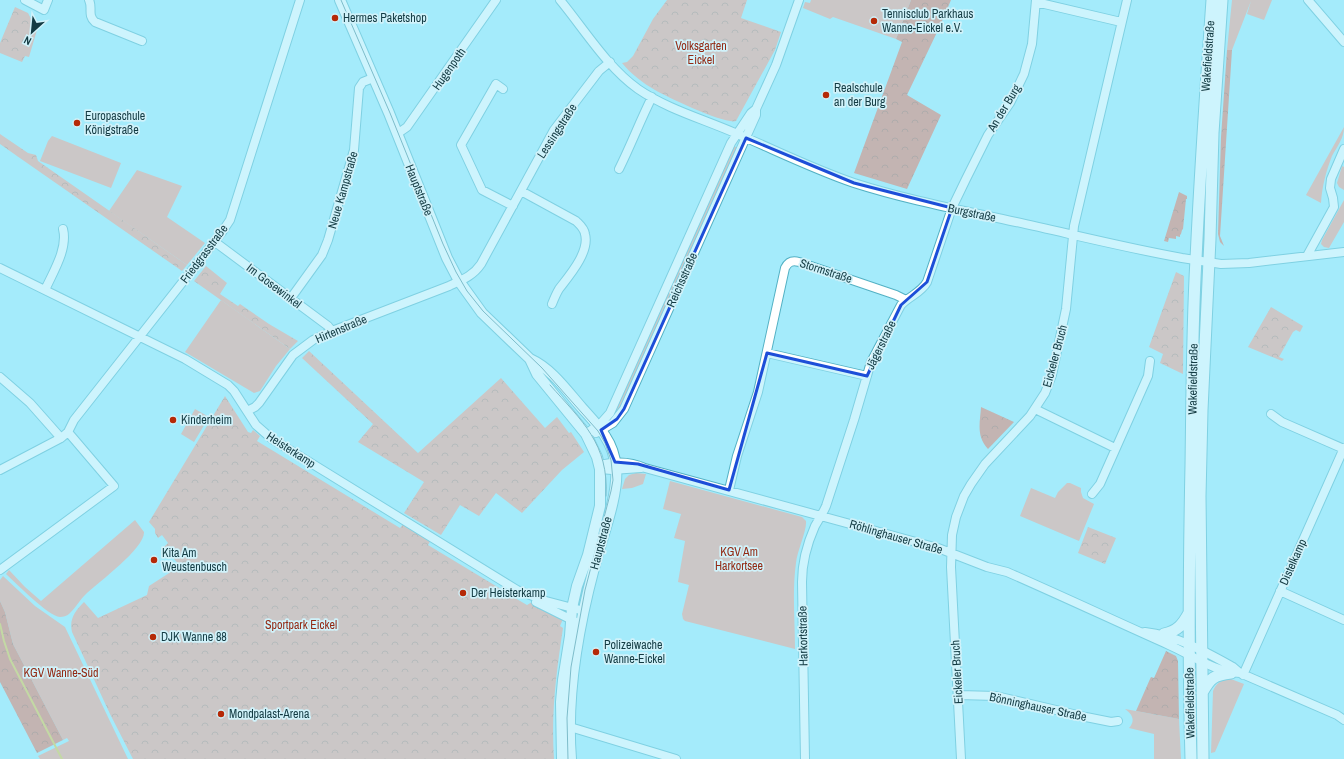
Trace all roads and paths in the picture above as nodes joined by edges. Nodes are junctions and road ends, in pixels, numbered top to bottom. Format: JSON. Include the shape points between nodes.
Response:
{"nodes":[{"id":1,"x":24,"y":0,"type":"edge"},
{"id":2,"x":48,"y":0,"type":"edge"},
{"id":3,"x":89,"y":0,"type":"edge"},
{"id":4,"x":300,"y":0,"type":"edge"},
{"id":5,"x":340,"y":0,"type":"edge"},
{"id":6,"x":496,"y":0,"type":"edge"},
{"id":7,"x":560,"y":0,"type":"edge"},
{"id":8,"x":799,"y":0,"type":"edge"},
{"id":9,"x":1127,"y":0,"type":"edge"},
{"id":10,"x":1212,"y":0,"type":"edge"},
{"id":11,"x":1222,"y":0,"type":"edge"},
{"id":12,"x":1036,"y":1,"type":"edge"},
{"id":13,"x":1310,"y":1,"type":"edge"},
{"id":14,"x":1121,"y":22,"type":"junction"},
{"id":15,"x":142,"y":41,"type":"dead end"},
{"id":16,"x":1344,"y":42,"type":"edge"},
{"id":17,"x":610,"y":62,"type":"junction"},
{"id":18,"x":374,"y":78,"type":"junction"},
{"id":19,"x":503,"y":89,"type":"dead end"},
{"id":20,"x":652,"y":97,"type":"junction"},
{"id":21,"x":756,"y":108,"type":"junction"},
{"id":22,"x":397,"y":134,"type":"junction"},
{"id":23,"x":737,"y":134,"type":"junction"},
{"id":24,"x":746,"y":138,"type":"junction"},
{"id":25,"x":1344,"y":149,"type":"edge"},
{"id":26,"x":619,"y":169,"type":"dead end"},
{"id":27,"x":521,"y":191,"type":"junction"},
{"id":28,"x":513,"y":206,"type":"junction"},
{"id":29,"x":952,"y":208,"type":"junction"},
{"id":30,"x":62,"y":229,"type":"dead end"},
{"id":31,"x":1074,"y":235,"type":"junction"},
{"id":32,"x":215,"y":242,"type":"junction"},
{"id":33,"x":1344,"y":252,"type":"edge"},
{"id":34,"x":1307,"y":256,"type":"junction"},
{"id":35,"x":1196,"y":260,"type":"junction"},
{"id":36,"x":1209,"y":262,"type":"junction"},
{"id":37,"x":0,"y":268,"type":"edge"},
{"id":38,"x":460,"y":281,"type":"junction"},
{"id":39,"x":45,"y":290,"type":"junction"},
{"id":40,"x":291,"y":298,"type":"junction"},
{"id":41,"x":906,"y":300,"type":"junction"},
{"id":42,"x":552,"y":304,"type":"dead end"},
{"id":43,"x":332,"y":332,"type":"junction"},
{"id":44,"x":140,"y":336,"type":"junction"},
{"id":45,"x":767,"y":353,"type":"junction"},
{"id":46,"x":530,"y":359,"type":"junction"},
{"id":47,"x":1150,"y":362,"type":"dead end"},
{"id":48,"x":867,"y":376,"type":"junction"},
{"id":49,"x":0,"y":377,"type":"edge"},
{"id":50,"x":1035,"y":409,"type":"junction"},
{"id":51,"x":247,"y":411,"type":"junction"},
{"id":52,"x":1271,"y":414,"type":"dead end"},
{"id":53,"x":599,"y":428,"type":"junction"},
{"id":54,"x":68,"y":432,"type":"junction"},
{"id":55,"x":587,"y":435,"type":"junction"},
{"id":56,"x":61,"y":438,"type":"junction"},
{"id":57,"x":1115,"y":448,"type":"junction"},
{"id":58,"x":1344,"y":449,"type":"edge"},
{"id":59,"x":616,"y":466,"type":"junction"},
{"id":60,"x":600,"y":467,"type":"junction"},
{"id":61,"x":0,"y":470,"type":"edge"},
{"id":62,"x":729,"y":490,"type":"junction"},
{"id":63,"x":1092,"y":494,"type":"dead end"},
{"id":64,"x":822,"y":516,"type":"junction"},
{"id":65,"x":951,"y":552,"type":"junction"},
{"id":66,"x":0,"y":570,"type":"edge"},
{"id":67,"x":1280,"y":591,"type":"junction"},
{"id":68,"x":524,"y":593,"type":"junction"},
{"id":69,"x":572,"y":608,"type":"junction"},
{"id":70,"x":584,"y":611,"type":"junction"},
{"id":71,"x":1190,"y":612,"type":"junction"},
{"id":72,"x":571,"y":620,"type":"junction"},
{"id":73,"x":1344,"y":620,"type":"edge"},
{"id":74,"x":582,"y":625,"type":"junction"},
{"id":75,"x":1138,"y":631,"type":"junction"},
{"id":76,"x":1164,"y":634,"type":"junction"},
{"id":77,"x":1189,"y":650,"type":"junction"},
{"id":78,"x":1201,"y":656,"type":"junction"},
{"id":79,"x":1238,"y":673,"type":"junction"},
{"id":80,"x":1202,"y":693,"type":"junction"},
{"id":81,"x":959,"y":695,"type":"junction"},
{"id":82,"x":1344,"y":720,"type":"edge"},
{"id":83,"x":1118,"y":721,"type":"dead end"},
{"id":84,"x":570,"y":727,"type":"junction"},
{"id":85,"x":562,"y":759,"type":"edge"},
{"id":86,"x":571,"y":759,"type":"edge"},
{"id":87,"x":676,"y":759,"type":"edge"},
{"id":88,"x":805,"y":759,"type":"edge"},
{"id":89,"x":961,"y":759,"type":"edge"},
{"id":90,"x":1191,"y":759,"type":"edge"},
{"id":91,"x":1203,"y":759,"type":"edge"}],
"edges":[{"from":1,"to":2,"type":"street","via":[[44,10]]},
{"from":3,"to":15,"type":"street","via":[[90,16],[95,22]]},
{"from":4,"to":32,"type":"street","name":"Friedgrasstraße","via":[[232,213]]},
{"from":5,"to":18,"type":"street","name":"Hauptstraße"},
{"from":6,"to":22,"type":"street","name":"Hugenpoth","via":[[407,127]]},
{"from":7,"to":17,"type":"street","name":"Burgstraße"},
{"from":8,"to":21,"type":"street","name":"Reichsstraße","via":[[776,65]]},
{"from":9,"to":14,"type":"street","name":"Eickeler Bruch"},
{"from":10,"to":35,"type":"main road","name":"Wakefieldstraße"},
{"from":11,"to":36,"type":"main road","name":"Wakefieldstraße","via":[[1213,133]]},
{"from":12,"to":14,"type":"street","name":"An der Burg"},
{"from":12,"to":29,"type":"street","name":"An der Burg","via":[[1032,44],[1024,74],[1010,103],[988,135]]},
{"from":13,"to":16,"type":"street"},
{"from":14,"to":31,"type":"street","name":"Eickeler Bruch"},
{"from":17,"to":20,"type":"street","name":"Burgstraße","via":[[628,81]]},
{"from":17,"to":27,"type":"street","name":"Lessingstraße","via":[[599,71],[554,130]]},
{"from":18,"to":22,"type":"street","name":"Hauptstraße"},
{"from":18,"to":40,"type":"street","name":"Neue Kampstraße","via":[[363,82],[359,88],[354,150],[328,240],[322,255]]},
{"from":19,"to":28,"type":"street","via":[[496,84],[461,144],[482,190]]},
{"from":20,"to":23,"type":"street","name":"Burgstraße"},
{"from":20,"to":26,"type":"street"},
{"from":21,"to":23,"type":"street","name":"Reichsstraße"},
{"from":21,"to":24,"type":"street","name":"Reichsstraße","via":[[756,115]]},
{"from":22,"to":38,"type":"street","name":"Hauptstraße","via":[[444,251]]},
{"from":23,"to":24,"type":"street","name":"Burgstraße"},
{"from":23,"to":53,"type":"street","name":"Reichsstraße","via":[[610,413]]},
{"from":24,"to":29,"type":"street","name":"Burgstraße","via":[[854,183]]},
{"from":24,"to":53,"type":"street","name":"Reichsstraße","via":[[624,409],[617,419]]},
{"from":25,"to":34,"type":"street","via":[[1331,179],[1334,207]]},
{"from":27,"to":28,"type":"street","name":"Lessingstraße"},
{"from":27,"to":42,"type":"street","via":[[576,221],[586,235],[585,246],[579,259]]},
{"from":28,"to":38,"type":"street","name":"Lessingstraße","via":[[478,270]]},
{"from":29,"to":31,"type":"street","name":"Burgstraße"},
{"from":29,"to":41,"type":"street","name":"Jägerstraße","via":[[927,282]]},
{"from":30,"to":39,"type":"street","via":[[64,242]]},
{"from":31,"to":35,"type":"street","name":"Burgstraße"},
{"from":31,"to":50,"type":"street","name":"Eickeler Bruch","via":[[1063,328],[1052,375]]},
{"from":32,"to":40,"type":"street","name":"Im Gosewinkel"},
{"from":32,"to":44,"type":"street","name":"Friedgrasstraße"},
{"from":33,"to":34,"type":"street","name":"Burgstraße"},
{"from":34,"to":36,"type":"street","name":"Burgstraße","via":[[1249,263]]},
{"from":35,"to":36,"type":"street","name":"Burgstraße"},
{"from":35,"to":71,"type":"main road","name":"Wakefieldstraße"},
{"from":36,"to":78,"type":"main road","name":"Wakefieldstraße","via":[[1201,449]]},
{"from":37,"to":39,"type":"street","name":"Heisterkamp"},
{"from":38,"to":43,"type":"street","name":"Hirtenstraße"},
{"from":38,"to":46,"type":"street","name":"Hauptstraße","via":[[482,313]]},
{"from":39,"to":44,"type":"street","name":"Heisterkamp"},
{"from":40,"to":43,"type":"street","name":"Im Gosewinkel","via":[[328,326]]},
{"from":41,"to":45,"type":"street","name":"Stormstraße","via":[[792,261],[785,268]]},
{"from":41,"to":48,"type":"street","name":"Jägerstraße","via":[[874,356]]},
{"from":43,"to":51,"type":"street","name":"Hirtenstraße","via":[[313,340],[293,356],[259,403]]},
{"from":44,"to":51,"type":"street","name":"Heisterkamp","via":[[228,385]]},
{"from":44,"to":54,"type":"street","name":"Friedgrasstraße","via":[[74,420]]},
{"from":45,"to":48,"type":"street"},
{"from":45,"to":62,"type":"street","name":"Stormstraße"},
{"from":46,"to":53,"type":"street","name":"Hauptstraße","via":[[543,366],[556,379]]},
{"from":46,"to":55,"type":"street","name":"Hauptstraße","via":[[537,374]]},
{"from":47,"to":57,"type":"street","via":[[1148,376]]},
{"from":48,"to":64,"type":"street","name":"Jägerstraße"},
{"from":49,"to":56,"type":"street","via":[[30,403]]},
{"from":50,"to":57,"type":"street"},
{"from":50,"to":65,"type":"street","name":"Eickeler Bruch","via":[[971,484],[956,517]]},
{"from":51,"to":68,"type":"street","name":"Heisterkamp","via":[[256,425],[272,439]]},
{"from":52,"to":58,"type":"street","name":"Distelkamp","via":[[1282,422]]},
{"from":53,"to":55,"type":"street","name":"Reichsstraße"},
{"from":53,"to":59,"type":"street","name":"Hauptstraße","via":[[608,441]]},
{"from":54,"to":56,"type":"street","name":"Friedgrasstraße"},
{"from":54,"to":66,"type":"street","via":[[114,486]]},
{"from":55,"to":60,"type":"street","name":"Hauptstraße"},
{"from":56,"to":61,"type":"street","name":"Friedgrasstraße"},
{"from":57,"to":63,"type":"street","via":[[1100,484]]},
{"from":58,"to":67,"type":"street","name":"Distelkamp"},
{"from":59,"to":60,"type":"street","name":"Röhlinghauser Straße"},
{"from":59,"to":62,"type":"street","name":"Röhlinghauser Straße","via":[[645,468]]},
{"from":59,"to":70,"type":"street","name":"Hauptstraße","via":[[614,496]]},
{"from":60,"to":69,"type":"street","name":"Hauptstraße","via":[[599,511]]},
{"from":62,"to":64,"type":"street","name":"Röhlinghauser Straße"},
{"from":64,"to":65,"type":"street","name":"Röhlinghauser Straße"},
{"from":64,"to":88,"type":"street","name":"Harkortstraße","via":[[814,528],[802,570]]},
{"from":65,"to":75,"type":"street","name":"Röhlinghauser Straße","via":[[987,567],[1008,572]]},
{"from":65,"to":81,"type":"street","name":"Eickeler Bruch"},
{"from":67,"to":73,"type":"street"},
{"from":67,"to":79,"type":"street","name":"Distelkamp"},
{"from":68,"to":69,"type":"street","name":"Heisterkamp"},
{"from":68,"to":72,"type":"street","name":"Heisterkamp"},
{"from":69,"to":70,"type":"street","name":"Heisterkamp"},
{"from":69,"to":72,"type":"street","name":"Hauptstraße"},
{"from":70,"to":74,"type":"street","name":"Hauptstraße"},
{"from":71,"to":76,"type":"main road","via":[[1180,628]]},
{"from":71,"to":77,"type":"main road","name":"Wakefieldstraße"},
{"from":72,"to":74,"type":"street","name":"Heisterkamp"},
{"from":72,"to":85,"type":"street","name":"Hauptstraße","via":[[561,702]]},
{"from":74,"to":84,"type":"street","name":"Hauptstraße"},
{"from":75,"to":76,"type":"street","name":"Röhlinghauser Straße"},
{"from":75,"to":77,"type":"street","name":"Röhlinghauser Straße"},
{"from":76,"to":77,"type":"street","name":"Röhlinghauser Straße"},
{"from":77,"to":78,"type":"street","name":"Röhlinghauser Straße"},
{"from":77,"to":90,"type":"main road","name":"Wakefieldstraße"},
{"from":78,"to":79,"type":"street","name":"Röhlinghauser Straße"},
{"from":78,"to":80,"type":"main road","name":"Wakefieldstraße"},
{"from":79,"to":80,"type":"main road","via":[[1213,677]]},
{"from":79,"to":82,"type":"street","name":"Röhlinghauser Straße"},
{"from":80,"to":91,"type":"main road","name":"Wakefieldstraße"},
{"from":81,"to":83,"type":"street","name":"Bönninghauser Straße","via":[[996,696],[1086,717]]},
{"from":81,"to":89,"type":"street","name":"Eickeler Bruch"},
{"from":84,"to":86,"type":"street","name":"Hauptstraße"},
{"from":84,"to":87,"type":"street"}]}
